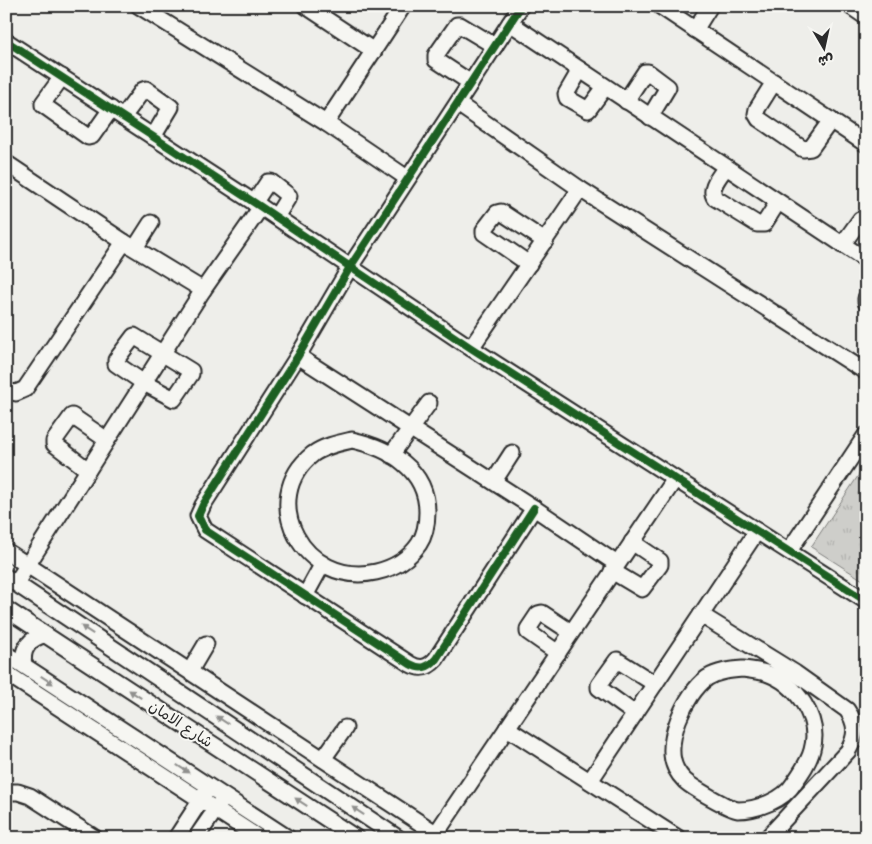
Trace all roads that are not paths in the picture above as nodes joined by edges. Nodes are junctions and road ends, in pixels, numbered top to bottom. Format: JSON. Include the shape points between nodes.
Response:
{"nodes":[{"id":1,"x":139,"y":6,"type":"edge"},
{"id":2,"x":306,"y":6,"type":"edge"},
{"id":3,"x":403,"y":6,"type":"edge"},
{"id":4,"x":521,"y":6,"type":"edge"},
{"id":5,"x":660,"y":6,"type":"edge"},
{"id":6,"x":710,"y":6,"type":"edge"},
{"id":7,"x":850,"y":6,"type":"edge"},
{"id":8,"x":866,"y":17,"type":"edge"},
{"id":9,"x":510,"y":23,"type":"junction"},
{"id":10,"x":695,"y":30,"type":"junction"},
{"id":11,"x":6,"y":41,"type":"edge"},
{"id":12,"x":495,"y":46,"type":"junction"},
{"id":13,"x":374,"y":50,"type":"junction"},
{"id":14,"x":580,"y":70,"type":"junction"},
{"id":15,"x":62,"y":77,"type":"junction"},
{"id":16,"x":774,"y":82,"type":"junction"},
{"id":17,"x":471,"y":83,"type":"junction"},
{"id":18,"x":605,"y":87,"type":"junction"},
{"id":19,"x":626,"y":101,"type":"junction"},
{"id":20,"x":458,"y":104,"type":"junction"},
{"id":21,"x":117,"y":113,"type":"junction"},
{"id":22,"x":650,"y":117,"type":"junction"},
{"id":23,"x":831,"y":120,"type":"junction"},
{"id":24,"x":326,"y":123,"type":"junction"},
{"id":25,"x":153,"y":137,"type":"junction"},
{"id":26,"x":866,"y":144,"type":"edge"},
{"id":27,"x":6,"y":163,"type":"edge"},
{"id":28,"x":726,"y":167,"type":"junction"},
{"id":29,"x":407,"y":178,"type":"junction"},
{"id":30,"x":580,"y":189,"type":"junction"},
{"id":31,"x":778,"y":202,"type":"junction"},
{"id":32,"x":257,"y":205,"type":"junction"},
{"id":33,"x":276,"y":217,"type":"junction"},
{"id":34,"x":866,"y":222,"type":"edge"},
{"id":35,"x":151,"y":223,"type":"dead end"},
{"id":36,"x":545,"y":241,"type":"junction"},
{"id":37,"x":129,"y":245,"type":"junction"},
{"id":38,"x":842,"y":245,"type":"junction"},
{"id":39,"x":866,"y":260,"type":"edge"},
{"id":40,"x":529,"y":264,"type":"junction"},
{"id":41,"x":350,"y":266,"type":"junction"},
{"id":42,"x":204,"y":290,"type":"junction"},
{"id":43,"x":866,"y":298,"type":"edge"},
{"id":44,"x":866,"y":302,"type":"edge"},
{"id":45,"x":471,"y":348,"type":"junction"},
{"id":46,"x":163,"y":353,"type":"junction"},
{"id":47,"x":298,"y":356,"type":"junction"},
{"id":48,"x":866,"y":372,"type":"edge"},
{"id":49,"x":144,"y":383,"type":"junction"},
{"id":50,"x":6,"y":391,"type":"edge"},
{"id":51,"x":429,"y":403,"type":"dead end"},
{"id":52,"x":411,"y":428,"type":"junction"},
{"id":53,"x":866,"y":435,"type":"edge"},
{"id":54,"x":107,"y":440,"type":"junction"},
{"id":55,"x":512,"y":453,"type":"dead end"},
{"id":56,"x":391,"y":455,"type":"junction"},
{"id":57,"x":88,"y":470,"type":"junction"},
{"id":58,"x":675,"y":479,"type":"junction"},
{"id":59,"x":494,"y":482,"type":"junction"},
{"id":60,"x":534,"y":508,"type":"junction"},
{"id":61,"x":757,"y":531,"type":"junction"},
{"id":62,"x":632,"y":542,"type":"junction"},
{"id":63,"x":6,"y":551,"type":"edge"},
{"id":64,"x":789,"y":551,"type":"junction"},
{"id":65,"x":28,"y":564,"type":"junction"},
{"id":66,"x":322,"y":566,"type":"junction"},
{"id":67,"x":615,"y":568,"type":"junction"},
{"id":68,"x":11,"y":580,"type":"edge"},
{"id":69,"x":305,"y":596,"type":"junction"},
{"id":70,"x":866,"y":602,"type":"edge"},
{"id":71,"x":6,"y":609,"type":"edge"},
{"id":72,"x":701,"y":615,"type":"junction"},
{"id":73,"x":571,"y":632,"type":"junction"},
{"id":74,"x":45,"y":635,"type":"junction"},
{"id":75,"x":206,"y":644,"type":"dead end"},
{"id":76,"x":558,"y":652,"type":"junction"},
{"id":77,"x":6,"y":654,"type":"edge"},
{"id":78,"x":24,"y":665,"type":"junction"},
{"id":79,"x":190,"y":672,"type":"junction"},
{"id":80,"x":6,"y":673,"type":"edge"},
{"id":81,"x":791,"y":679,"type":"junction"},
{"id":82,"x":655,"y":684,"type":"junction"},
{"id":83,"x":635,"y":714,"type":"junction"},
{"id":84,"x":345,"y":728,"type":"dead end"},
{"id":85,"x":507,"y":728,"type":"junction"},
{"id":86,"x":323,"y":759,"type":"junction"},
{"id":87,"x":590,"y":781,"type":"junction"},
{"id":88,"x":210,"y":786,"type":"junction"},
{"id":89,"x":790,"y":789,"type":"junction"},
{"id":90,"x":6,"y":792,"type":"edge"},
{"id":91,"x":225,"y":797,"type":"junction"},
{"id":92,"x":804,"y":798,"type":"junction"},
{"id":93,"x":201,"y":800,"type":"junction"},
{"id":94,"x":216,"y":810,"type":"junction"},
{"id":95,"x":437,"y":836,"type":"edge"},
{"id":96,"x":95,"y":838,"type":"edge"},
{"id":97,"x":176,"y":838,"type":"edge"},
{"id":98,"x":196,"y":838,"type":"edge"},
{"id":99,"x":259,"y":838,"type":"edge"},
{"id":100,"x":288,"y":838,"type":"edge"},
{"id":101,"x":356,"y":838,"type":"edge"},
{"id":102,"x":398,"y":838,"type":"edge"},
{"id":103,"x":678,"y":838,"type":"edge"},
{"id":104,"x":767,"y":838,"type":"edge"}],
"edges":[{"from":1,"to":24,"type":"street"},
{"from":2,"to":13,"type":"street"},
{"from":3,"to":13,"type":"street"},
{"from":4,"to":9,"type":"street"},
{"from":5,"to":10,"type":"street"},
{"from":6,"to":10,"type":"street"},
{"from":7,"to":8,"type":"street"},
{"from":9,"to":12,"type":"street"},
{"from":9,"to":14,"type":"street"},
{"from":10,"to":16,"type":"street"},
{"from":11,"to":15,"type":"street"},
{"from":12,"to":17,"type":"street"},
{"from":12,"to":17,"type":"street","via":[[457,25],[440,48],[436,60]]},
{"from":13,"to":24,"type":"street"},
{"from":14,"to":18,"type":"street"},
{"from":14,"to":18,"type":"street","via":[[566,94],[567,98],[588,110]]},
{"from":15,"to":21,"type":"street"},
{"from":15,"to":21,"type":"street","via":[[43,105],[88,137]]},
{"from":16,"to":23,"type":"street"},
{"from":16,"to":23,"type":"street","via":[[756,114],[803,149],[811,148]]},
{"from":17,"to":20,"type":"street"},
{"from":18,"to":19,"type":"street"},
{"from":19,"to":22,"type":"street"},
{"from":19,"to":22,"type":"street","via":[[648,72],[668,87]]},
{"from":20,"to":29,"type":"street"},
{"from":20,"to":30,"type":"street"},
{"from":21,"to":25,"type":"street"},
{"from":21,"to":25,"type":"street","via":[[146,89],[170,107]]},
{"from":22,"to":28,"type":"street"},
{"from":23,"to":26,"type":"street"},
{"from":24,"to":29,"type":"street"},
{"from":25,"to":32,"type":"street"},
{"from":27,"to":37,"type":"street"},
{"from":28,"to":31,"type":"street"},
{"from":28,"to":31,"type":"street","via":[[713,189],[715,198],[761,225]]},
{"from":29,"to":41,"type":"street"},
{"from":30,"to":36,"type":"street"},
{"from":30,"to":48,"type":"street"},
{"from":31,"to":38,"type":"street"},
{"from":32,"to":33,"type":"street"},
{"from":32,"to":33,"type":"street","via":[[268,182],[271,182],[289,196]]},
{"from":32,"to":42,"type":"street"},
{"from":33,"to":41,"type":"street"},
{"from":34,"to":38,"type":"street","via":[[860,220]]},
{"from":35,"to":37,"type":"street"},
{"from":36,"to":40,"type":"street"},
{"from":36,"to":40,"type":"street","via":[[501,212],[484,230]]},
{"from":37,"to":42,"type":"street"},
{"from":37,"to":50,"type":"street","via":[[25,389],[16,393]]},
{"from":38,"to":39,"type":"street"},
{"from":40,"to":45,"type":"street"},
{"from":41,"to":45,"type":"street"},
{"from":41,"to":47,"type":"street"},
{"from":42,"to":46,"type":"street"},
{"from":43,"to":44,"type":"street"},
{"from":45,"to":58,"type":"street"},
{"from":46,"to":49,"type":"street"},
{"from":46,"to":49,"type":"street","via":[[191,374],[174,399]]},
{"from":46,"to":49,"type":"street","via":[[134,336],[116,360],[116,364]]},
{"from":47,"to":52,"type":"street"},
{"from":47,"to":69,"type":"street","via":[[198,516],[205,530]]},
{"from":49,"to":54,"type":"street"},
{"from":51,"to":52,"type":"street"},
{"from":52,"to":56,"type":"street"},
{"from":52,"to":59,"type":"street"},
{"from":53,"to":64,"type":"street"},
{"from":54,"to":57,"type":"street"},
{"from":54,"to":57,"type":"street","via":[[72,416],[54,441]]},
{"from":55,"to":59,"type":"street"},
{"from":56,"to":66,"type":"street","via":[[407,464],[420,481],[427,501],[427,522],[420,543],[407,559],[387,570],[345,573]]},
{"from":56,"to":66,"type":"street","via":[[372,444],[352,440],[331,445],[314,454],[298,470],[290,489],[288,510],[292,530],[303,549]]},
{"from":57,"to":65,"type":"street"},
{"from":58,"to":61,"type":"street"},
{"from":58,"to":62,"type":"street"},
{"from":59,"to":60,"type":"street"},
{"from":60,"to":67,"type":"street"},
{"from":60,"to":69,"type":"street","via":[[436,659],[424,668],[410,664]]},
{"from":61,"to":64,"type":"street"},
{"from":61,"to":72,"type":"street"},
{"from":62,"to":67,"type":"street"},
{"from":62,"to":67,"type":"street","via":[[660,561],[660,565],[642,589]]},
{"from":63,"to":65,"type":"street"},
{"from":64,"to":70,"type":"street"},
{"from":65,"to":68,"type":"street"},
{"from":65,"to":79,"type":"street"},
{"from":66,"to":69,"type":"street"},
{"from":67,"to":73,"type":"street"},
{"from":102,"to":68,"type":"street","one_way":true},
{"from":71,"to":74,"type":"street","name":"شارع الامان"},
{"from":72,"to":81,"type":"street"},
{"from":72,"to":82,"type":"street"},
{"from":73,"to":76,"type":"street"},
{"from":73,"to":76,"type":"street","via":[[542,613],[528,629]]},
{"from":74,"to":78,"type":"street","via":[[28,645],[23,654]]},
{"from":101,"to":74,"type":"street","name":"شارع الامان","one_way":true},
{"from":75,"to":79,"type":"street"},
{"from":76,"to":85,"type":"street"},
{"from":77,"to":78,"type":"street"},
{"from":78,"to":88,"type":"street","one_way":true},
{"from":79,"to":86,"type":"street"},
{"from":80,"to":93,"type":"street"},
{"from":81,"to":89,"type":"street","via":[[812,720],[814,734],[807,763]]},
{"from":81,"to":89,"type":"street","via":[[744,669],[725,670],[708,678],[690,694],[679,719],[672,756],[683,780],[736,810],[766,804]]},
{"from":81,"to":92,"type":"street","via":[[847,710],[855,726],[848,751]]},
{"from":82,"to":83,"type":"street"},
{"from":82,"to":83,"type":"street","via":[[616,660],[598,685]]},
{"from":83,"to":87,"type":"street"},
{"from":84,"to":86,"type":"street"},
{"from":85,"to":87,"type":"street"},
{"from":85,"to":95,"type":"street"},
{"from":86,"to":95,"type":"street"},
{"from":87,"to":103,"type":"street"},
{"from":88,"to":91,"type":"street"},
{"from":88,"to":93,"type":"street"},
{"from":89,"to":92,"type":"street"},
{"from":90,"to":96,"type":"street","via":[[30,796]]},
{"from":91,"to":94,"type":"street"},
{"from":91,"to":100,"type":"street"},
{"from":92,"to":104,"type":"street"},
{"from":93,"to":94,"type":"street"},
{"from":93,"to":97,"type":"street"},
{"from":94,"to":98,"type":"street"},
{"from":94,"to":99,"type":"street"}]}
